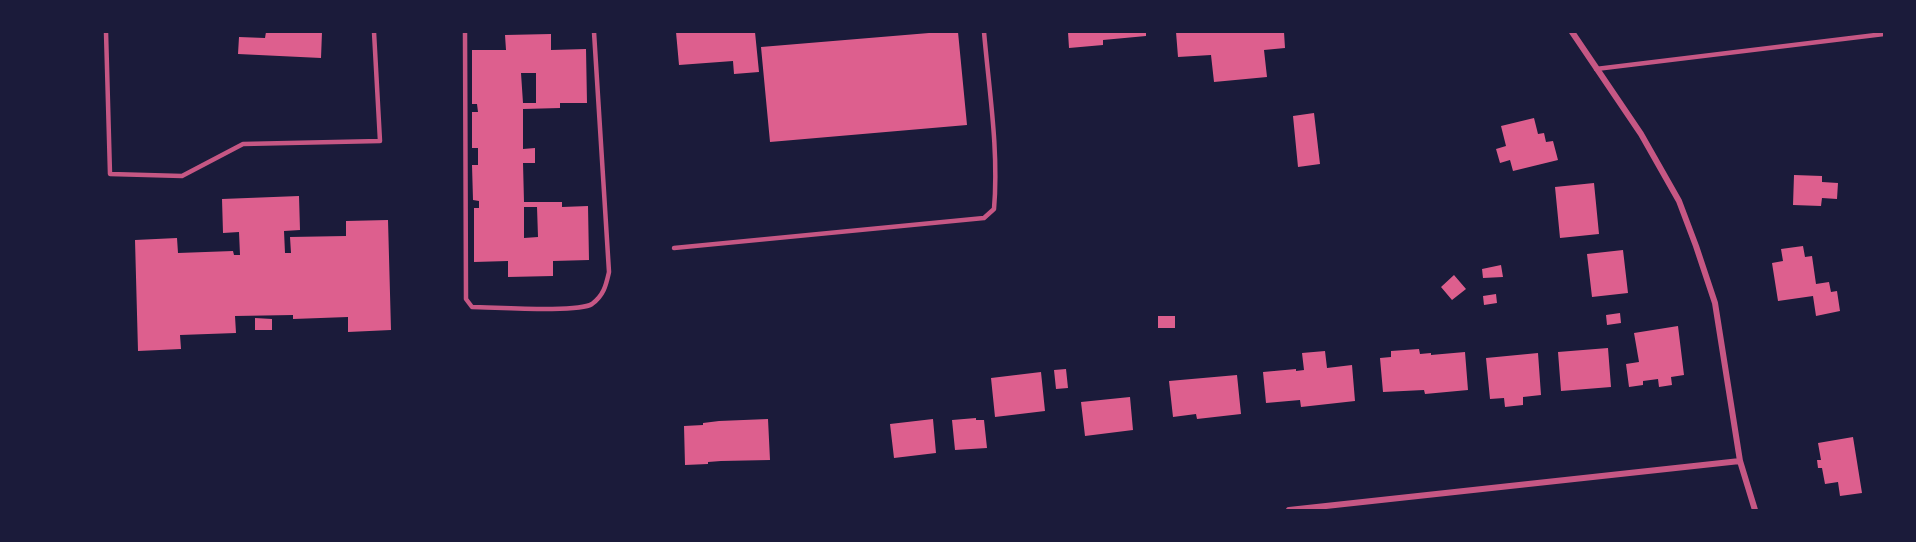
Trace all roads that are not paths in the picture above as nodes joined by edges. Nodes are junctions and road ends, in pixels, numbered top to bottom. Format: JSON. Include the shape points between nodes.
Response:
{"nodes":[{"id":1,"x":106,"y":32,"type":"edge"},
{"id":2,"x":374,"y":32,"type":"edge"},
{"id":3,"x":465,"y":32,"type":"edge"},
{"id":4,"x":594,"y":32,"type":"edge"},
{"id":5,"x":984,"y":32,"type":"edge"},
{"id":6,"x":1572,"y":32,"type":"edge"},
{"id":7,"x":1884,"y":34,"type":"edge"},
{"id":8,"x":1596,"y":69,"type":"junction"},
{"id":9,"x":674,"y":248,"type":"dead end"},
{"id":10,"x":1740,"y":461,"type":"junction"},
{"id":11,"x":1289,"y":510,"type":"edge"},
{"id":12,"x":1755,"y":510,"type":"edge"}],
"edges":[{"from":1,"to":2,"type":"lane","via":[[110,174],[182,176],[243,144],[380,141]]},
{"from":3,"to":4,"type":"lane","via":[[466,299],[472,307],[567,308],[590,305],[604,292],[609,272]]},
{"from":5,"to":9,"type":"lane","via":[[996,192],[994,209],[984,218]]},
{"from":6,"to":8,"type":"street"},
{"from":7,"to":8,"type":"lane"},
{"from":8,"to":10,"type":"street","via":[[1641,134],[1673,192],[1696,246],[1715,303]]},
{"from":10,"to":11,"type":"street"},
{"from":10,"to":12,"type":"street"}]}
